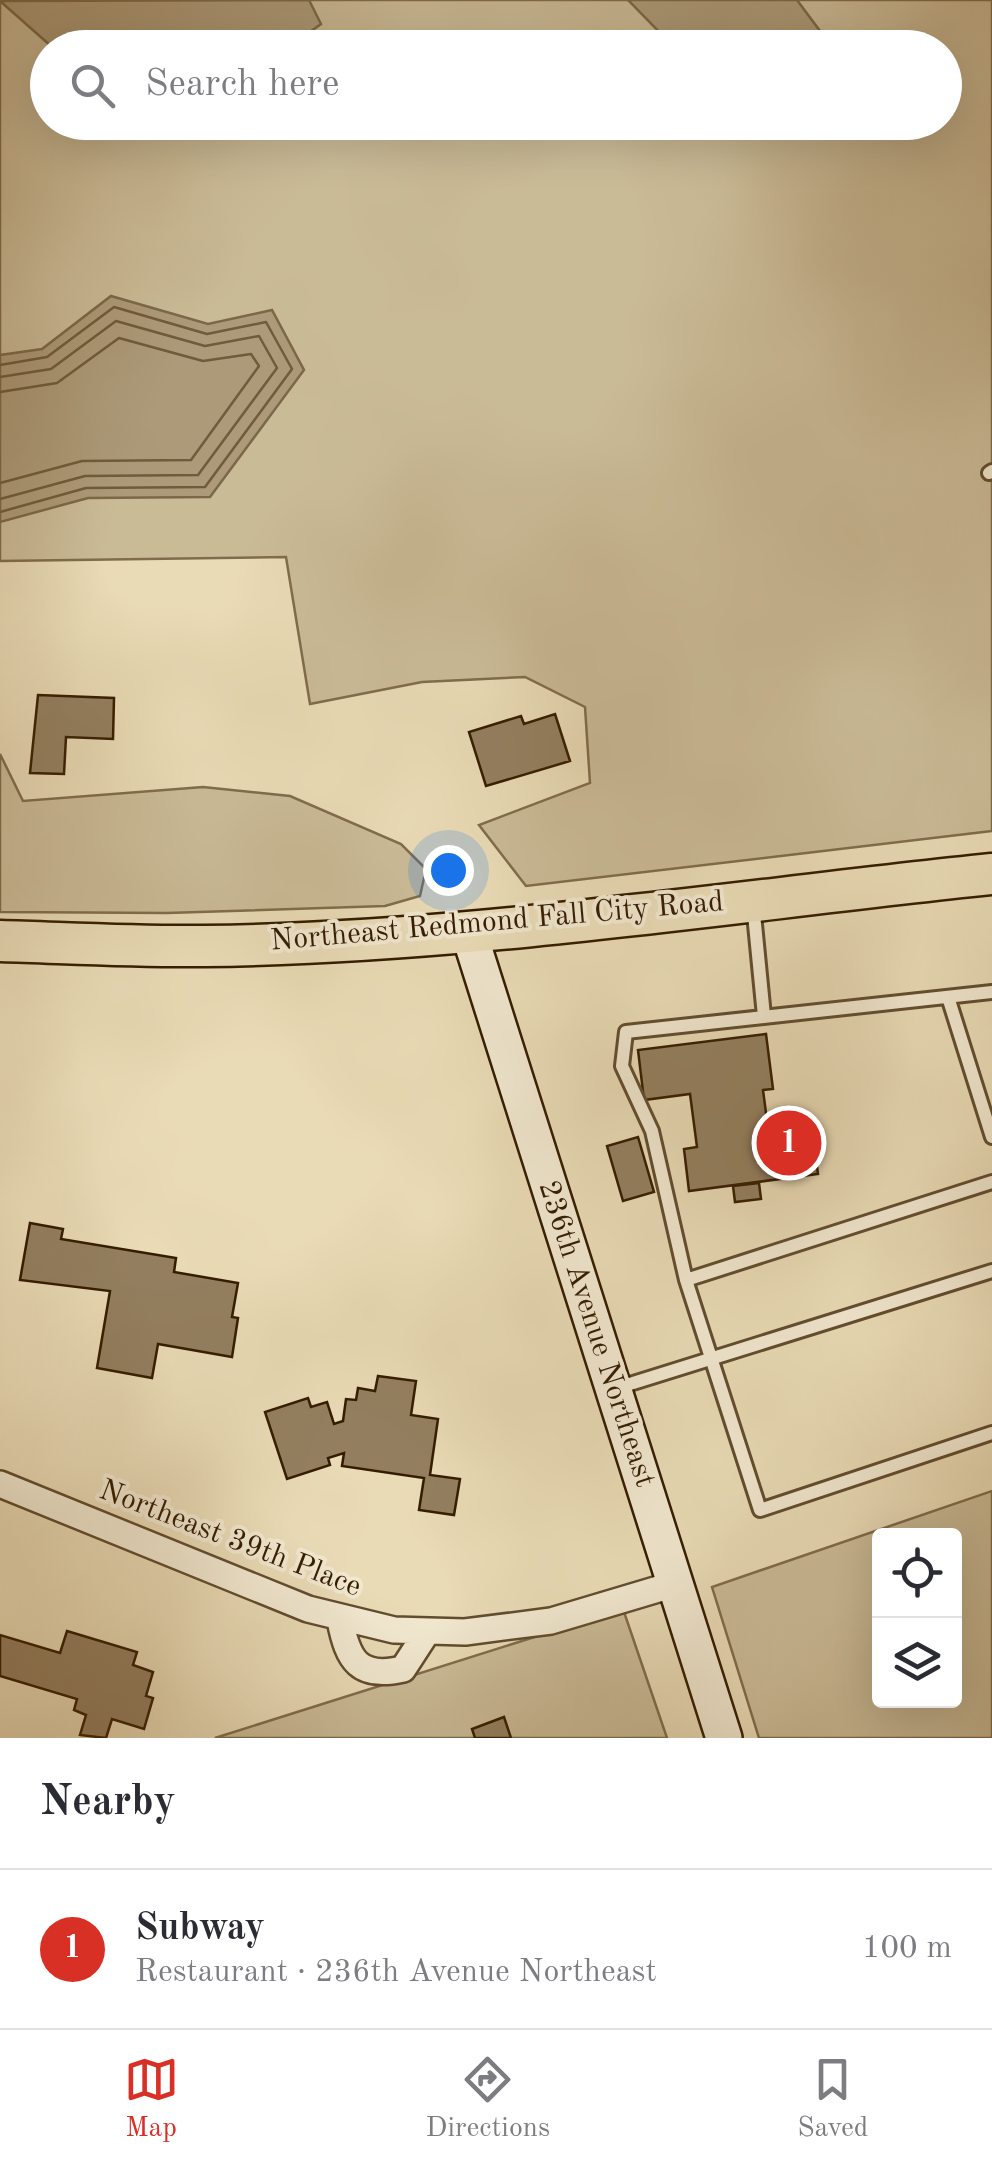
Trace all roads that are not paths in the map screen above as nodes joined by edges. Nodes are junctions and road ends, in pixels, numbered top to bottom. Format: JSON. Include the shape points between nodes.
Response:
{"nodes":[{"id":1,"x":992,"y":874,"type":"edge"},
{"id":2,"x":753,"y":899,"type":"junction"},
{"id":3,"x":468,"y":930,"type":"junction"},
{"id":4,"x":0,"y":942,"type":"edge"},
{"id":5,"x":992,"y":992,"type":"edge"},
{"id":6,"x":948,"y":997,"type":"junction"},
{"id":7,"x":764,"y":1016,"type":"junction"},
{"id":8,"x":992,"y":1137,"type":"edge"},
{"id":9,"x":992,"y":1182,"type":"edge"},
{"id":10,"x":992,"y":1272,"type":"edge"},
{"id":11,"x":686,"y":1280,"type":"junction"},
{"id":12,"x":710,"y":1359,"type":"junction"},
{"id":13,"x":614,"y":1388,"type":"junction"},
{"id":14,"x":992,"y":1433,"type":"edge"},
{"id":15,"x":0,"y":1484,"type":"edge"},
{"id":16,"x":676,"y":1584,"type":"junction"},
{"id":17,"x":340,"y":1620,"type":"junction"},
{"id":18,"x":427,"y":1632,"type":"junction"},
{"id":19,"x":724,"y":1738,"type":"edge"}],
"edges":[{"from":1,"to":2,"type":"main road","name":"Northeast Redmond Fall City Road"},
{"from":2,"to":3,"type":"main road","name":"Northeast Redmond Fall City Road"},
{"from":2,"to":7,"type":"lane"},
{"from":3,"to":4,"type":"main road","name":"Northeast Redmond Fall City Road","via":[[206,946]]},
{"from":3,"to":13,"type":"street","name":"236th Avenue Northeast"},
{"from":5,"to":6,"type":"lane"},
{"from":6,"to":7,"type":"lane"},
{"from":6,"to":8,"type":"lane"},
{"from":7,"to":11,"type":"lane","via":[[626,1032],[622,1066],[652,1131]]},
{"from":9,"to":11,"type":"lane"},
{"from":10,"to":12,"type":"lane"},
{"from":11,"to":12,"type":"lane"},
{"from":12,"to":13,"type":"lane"},
{"from":12,"to":14,"type":"lane","via":[[760,1510]]},
{"from":13,"to":16,"type":"street","name":"236th Avenue Northeast"},
{"from":15,"to":17,"type":"street","name":"Northeast 39th Place"},
{"from":16,"to":18,"type":"street","name":"Northeast 39th Place","via":[[551,1621]]},
{"from":16,"to":19,"type":"street","name":"236th Avenue Northeast"},
{"from":17,"to":18,"type":"street","name":"Northeast 39th Place"},
{"from":17,"to":18,"type":"street","via":[[359,1667],[380,1675],[403,1670]]}]}
